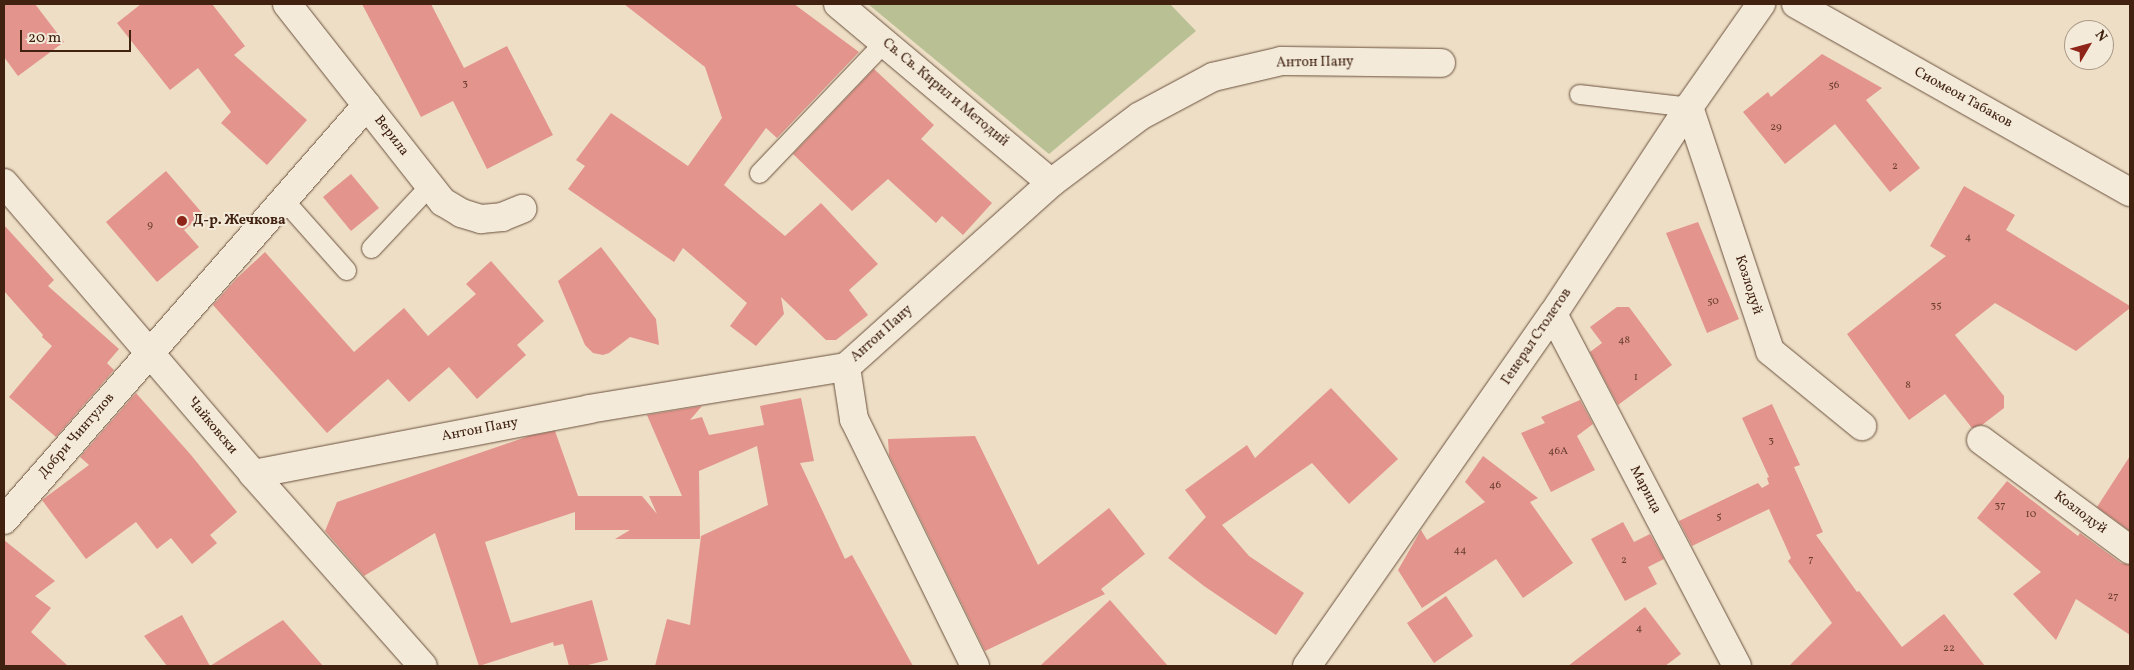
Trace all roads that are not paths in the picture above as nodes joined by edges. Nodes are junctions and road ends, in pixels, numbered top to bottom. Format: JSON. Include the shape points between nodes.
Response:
{"nodes":[{"id":1,"x":287,"y":4,"type":"edge"},
{"id":2,"x":838,"y":4,"type":"edge"},
{"id":3,"x":1761,"y":4,"type":"edge"},
{"id":4,"x":1796,"y":4,"type":"edge"},
{"id":5,"x":884,"y":42,"type":"junction"},
{"id":6,"x":1441,"y":63,"type":"dead end"},
{"id":7,"x":1579,"y":94,"type":"dead end"},
{"id":8,"x":367,"y":106,"type":"junction"},
{"id":9,"x":1689,"y":107,"type":"junction"},
{"id":10,"x":759,"y":173,"type":"dead end"},
{"id":11,"x":1051,"y":183,"type":"junction"},
{"id":12,"x":4,"y":184,"type":"edge"},
{"id":13,"x":430,"y":185,"type":"junction"},
{"id":14,"x":2130,"y":192,"type":"edge"},
{"id":15,"x":283,"y":199,"type":"junction"},
{"id":16,"x":522,"y":209,"type":"dead end"},
{"id":17,"x":371,"y":248,"type":"dead end"},
{"id":18,"x":346,"y":270,"type":"dead end"},
{"id":19,"x":1553,"y":314,"type":"junction"},
{"id":20,"x":150,"y":352,"type":"junction"},
{"id":21,"x":846,"y":366,"type":"junction"},
{"id":22,"x":1862,"y":426,"type":"dead end"},
{"id":23,"x":1981,"y":440,"type":"dead end"},
{"id":24,"x":253,"y":474,"type":"junction"},
{"id":25,"x":4,"y":520,"type":"edge"},
{"id":26,"x":2130,"y":550,"type":"edge"},
{"id":27,"x":1316,"y":663,"type":"edge"},
{"id":28,"x":423,"y":666,"type":"edge"},
{"id":29,"x":975,"y":666,"type":"edge"},
{"id":30,"x":1737,"y":666,"type":"edge"}],
"edges":[{"from":1,"to":8,"type":"street","name":"Верила"},
{"from":2,"to":5,"type":"street","name":"Св. Св. Кирил и Методий"},
{"from":3,"to":9,"type":"street","name":"Генерал Столетов"},
{"from":4,"to":14,"type":"street","name":"Сиомеон Табаков"},
{"from":5,"to":10,"type":"lane"},
{"from":5,"to":11,"type":"street","name":"Св. Св. Кирил и Методий"},
{"from":6,"to":11,"type":"street","name":"Антон Пану","via":[[1281,61],[1213,78],[1140,116]]},
{"from":7,"to":9,"type":"lane"},
{"from":8,"to":13,"type":"street","name":"Верила"},
{"from":8,"to":15,"type":"street","name":"Добри Чинтулов"},
{"from":9,"to":19,"type":"street","name":"Генерал Столетов"},
{"from":9,"to":22,"type":"street","name":"Козлодуй","via":[[1770,351]]},
{"from":11,"to":21,"type":"street","name":"Антон Пану"},
{"from":12,"to":20,"type":"street","name":"Чайковски"},
{"from":13,"to":16,"type":"street","name":"Верила","via":[[443,202],[461,213],[481,219],[502,217]]},
{"from":13,"to":17,"type":"lane"},
{"from":15,"to":18,"type":"lane"},
{"from":15,"to":20,"type":"street","name":"Добри Чинтулов"},
{"from":19,"to":27,"type":"street","name":"Генерал Столетов"},
{"from":19,"to":30,"type":"street","name":"Марица"},
{"from":20,"to":24,"type":"street","name":"Чайковски"},
{"from":20,"to":25,"type":"street","name":"Добри Чинтулов"},
{"from":21,"to":24,"type":"street","name":"Антон Пану","via":[[589,409]]},
{"from":21,"to":29,"type":"street","via":[[854,419]]},
{"from":23,"to":26,"type":"street","name":"Козлодуй"},
{"from":24,"to":28,"type":"street","name":"Чайковски"}]}
